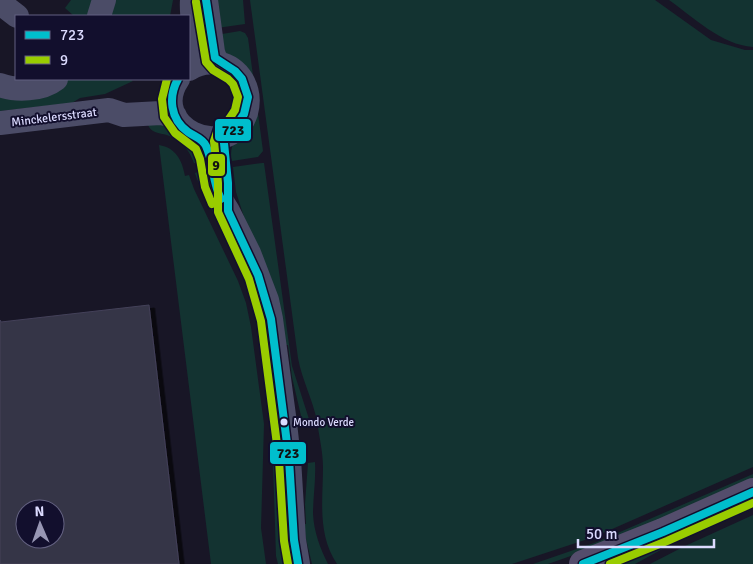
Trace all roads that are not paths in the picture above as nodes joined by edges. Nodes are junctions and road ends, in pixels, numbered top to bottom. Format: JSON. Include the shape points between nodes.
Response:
{"nodes":[{"id":1,"x":104,"y":0,"type":"edge"},
{"id":2,"x":192,"y":0,"type":"edge"},
{"id":3,"x":206,"y":0,"type":"edge"},
{"id":4,"x":0,"y":3,"type":"edge"},
{"id":5,"x":16,"y":15,"type":"edge"},
{"id":6,"x":99,"y":15,"type":"edge"},
{"id":7,"x":190,"y":64,"type":"edge"},
{"id":8,"x":220,"y":64,"type":"junction"},
{"id":9,"x":190,"y":72,"type":"edge"},
{"id":10,"x":55,"y":80,"type":"edge"},
{"id":11,"x":180,"y":80,"type":"edge"},
{"id":12,"x":181,"y":80,"type":"edge"},
{"id":13,"x":0,"y":85,"type":"edge"},
{"id":14,"x":109,"y":110,"type":"junction"},
{"id":15,"x":175,"y":116,"type":"junction"},
{"id":16,"x":0,"y":123,"type":"edge"},
{"id":17,"x":226,"y":135,"type":"junction"},
{"id":18,"x":200,"y":138,"type":"junction"},
{"id":19,"x":228,"y":211,"type":"junction"},
{"id":20,"x":753,"y":492,"type":"edge"},
{"id":21,"x":298,"y":564,"type":"edge"},
{"id":22,"x":583,"y":564,"type":"edge"}],
"edges":[{"from":1,"to":6,"type":"street"},
{"from":2,"to":7,"type":"street","via":[[195,55]]},
{"from":3,"to":8,"type":"street","via":[[213,52]]},
{"from":4,"to":5,"type":"street"},
{"from":8,"to":9,"type":"street","via":[[206,62]]},
{"from":8,"to":17,"type":"street","via":[[236,72],[248,97],[248,106],[240,124]]},
{"from":10,"to":13,"type":"street","via":[[33,88]]},
{"from":11,"to":14,"type":"street","name":"Minckelersstraat","via":[[168,94],[123,100]]},
{"from":12,"to":15,"type":"street","via":[[172,103]]},
{"from":14,"to":15,"type":"street","name":"Minckelersstraat","via":[[124,115],[162,112]]},
{"from":14,"to":16,"type":"street","name":"Minckelersstraat"},
{"from":15,"to":18,"type":"street","via":[[185,130]]},
{"from":17,"to":18,"type":"street"},
{"from":17,"to":19,"type":"street"},
{"from":18,"to":19,"type":"street","via":[[208,152],[215,190]]},
{"from":19,"to":21,"type":"street","via":[[258,275],[271,318]]},
{"from":20,"to":22,"type":"main road"}]}
